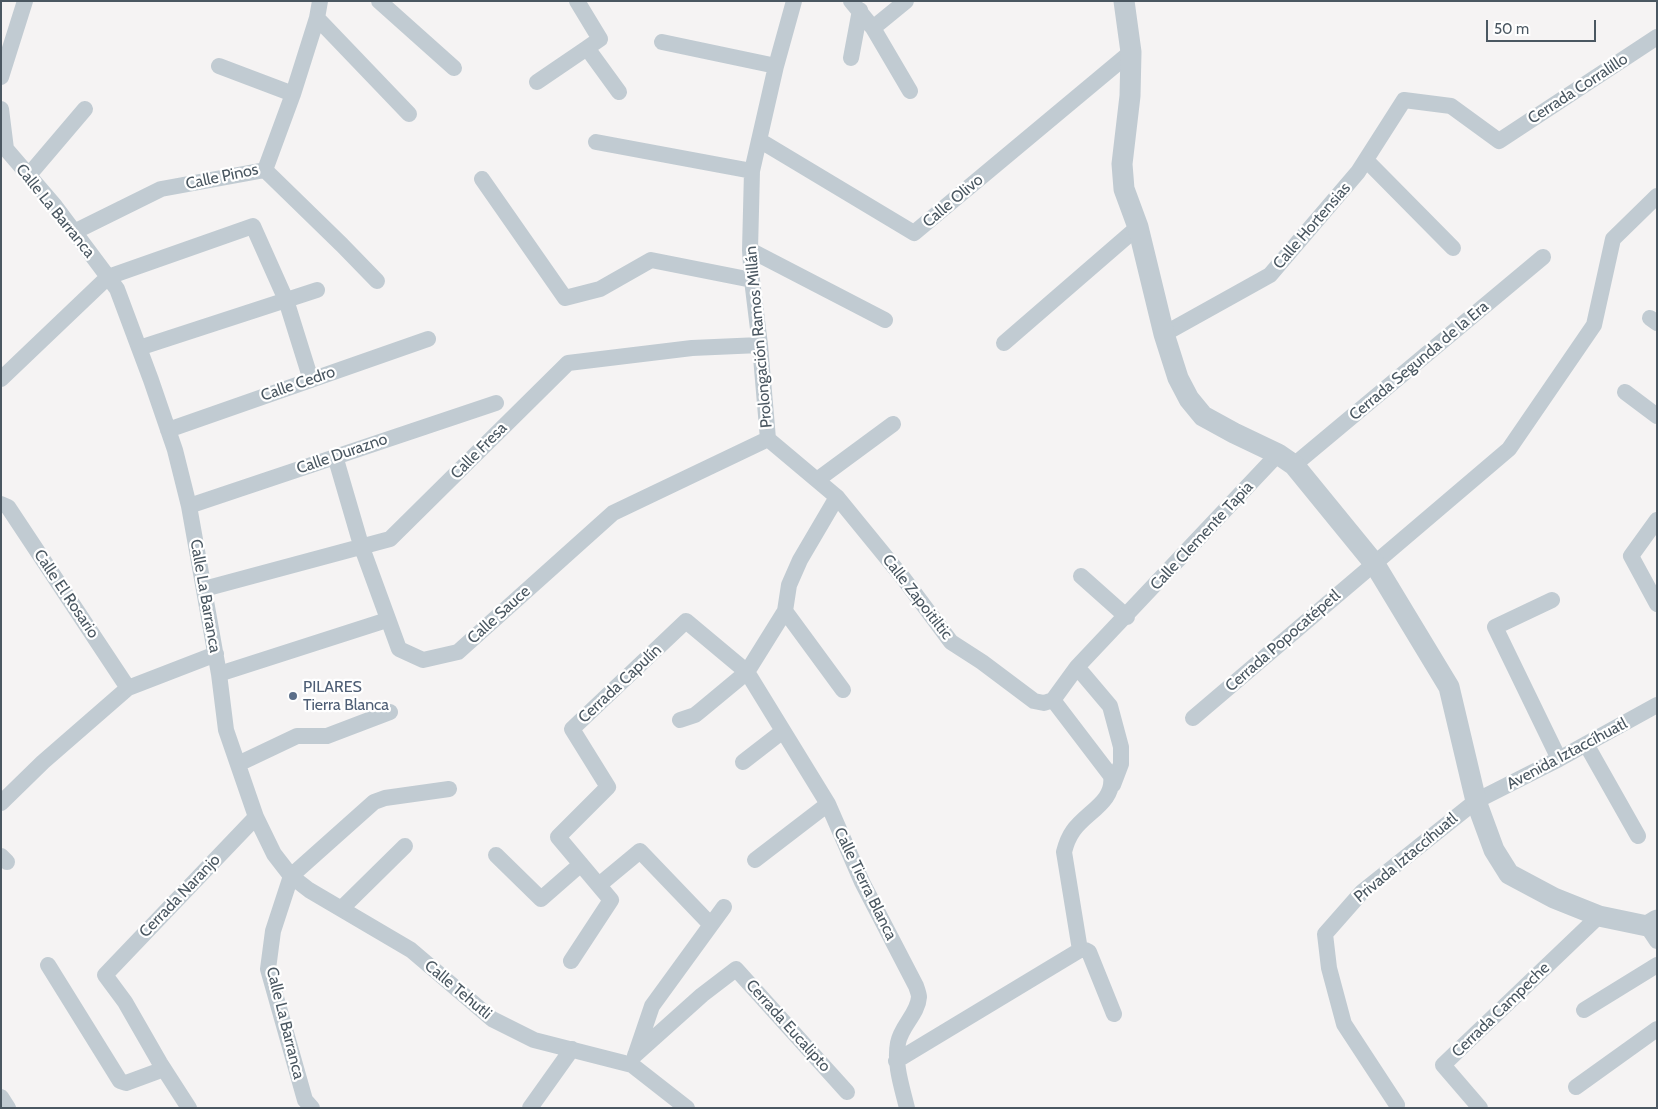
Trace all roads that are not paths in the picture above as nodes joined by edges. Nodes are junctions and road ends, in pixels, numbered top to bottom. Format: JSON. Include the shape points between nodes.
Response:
{"nodes":[{"id":1,"x":25,"y":1,"type":"edge"},
{"id":2,"x":320,"y":1,"type":"edge"},
{"id":3,"x":379,"y":1,"type":"edge"},
{"id":4,"x":577,"y":1,"type":"edge"},
{"id":5,"x":794,"y":1,"type":"edge"},
{"id":6,"x":906,"y":1,"type":"edge"},
{"id":7,"x":1124,"y":1,"type":"edge"},
{"id":8,"x":856,"y":6,"type":"edge"},
{"id":9,"x":317,"y":18,"type":"junction"},
{"id":10,"x":873,"y":28,"type":"junction"},
{"id":11,"x":1657,"y":37,"type":"edge"},
{"id":12,"x":662,"y":42,"type":"dead end"},
{"id":13,"x":594,"y":43,"type":"junction"},
{"id":14,"x":1131,"y":52,"type":"junction"},
{"id":15,"x":851,"y":58,"type":"dead end"},
{"id":16,"x":218,"y":66,"type":"dead end"},
{"id":17,"x":776,"y":66,"type":"junction"},
{"id":18,"x":454,"y":68,"type":"dead end"},
{"id":19,"x":1,"y":77,"type":"edge"},
{"id":20,"x":537,"y":82,"type":"dead end"},
{"id":21,"x":910,"y":91,"type":"dead end"},
{"id":22,"x":619,"y":92,"type":"dead end"},
{"id":23,"x":293,"y":94,"type":"junction"},
{"id":24,"x":1404,"y":100,"type":"joint"},
{"id":25,"x":1,"y":109,"type":"edge"},
{"id":26,"x":85,"y":109,"type":"dead end"},
{"id":27,"x":408,"y":114,"type":"dead end"},
{"id":28,"x":759,"y":140,"type":"junction"},
{"id":29,"x":596,"y":142,"type":"dead end"},
{"id":30,"x":4,"y":150,"type":"edge"},
{"id":31,"x":1366,"y":160,"type":"junction"},
{"id":32,"x":265,"y":170,"type":"junction"},
{"id":33,"x":752,"y":171,"type":"junction"},
{"id":34,"x":28,"y":176,"type":"junction"},
{"id":35,"x":482,"y":179,"type":"dead end"},
{"id":36,"x":1657,"y":196,"type":"edge"},
{"id":37,"x":1138,"y":227,"type":"junction"},
{"id":38,"x":74,"y":232,"type":"junction"},
{"id":39,"x":1453,"y":248,"type":"dead end"},
{"id":40,"x":750,"y":250,"type":"junction"},
{"id":41,"x":1543,"y":257,"type":"dead end"},
{"id":42,"x":108,"y":277,"type":"junction"},
{"id":43,"x":752,"y":280,"type":"junction"},
{"id":44,"x":377,"y":281,"type":"dead end"},
{"id":45,"x":317,"y":290,"type":"dead end"},
{"id":46,"x":286,"y":300,"type":"junction"},
{"id":47,"x":884,"y":320,"type":"dead end"},
{"id":48,"x":1164,"y":334,"type":"junction"},
{"id":49,"x":428,"y":339,"type":"dead end"},
{"id":50,"x":1004,"y":343,"type":"dead end"},
{"id":51,"x":760,"y":346,"type":"junction"},
{"id":52,"x":139,"y":348,"type":"junction"},
{"id":53,"x":1,"y":379,"type":"edge"},
{"id":54,"x":311,"y":380,"type":"junction"},
{"id":55,"x":1625,"y":392,"type":"dead end"},
{"id":56,"x":496,"y":403,"type":"dead end"},
{"id":57,"x":1657,"y":416,"type":"edge"},
{"id":58,"x":893,"y":424,"type":"dead end"},
{"id":59,"x":168,"y":430,"type":"junction"},
{"id":60,"x":768,"y":439,"type":"junction"},
{"id":61,"x":335,"y":456,"type":"junction"},
{"id":62,"x":1286,"y":460,"type":"junction"},
{"id":63,"x":816,"y":480,"type":"junction"},
{"id":64,"x":837,"y":497,"type":"junction"},
{"id":65,"x":1,"y":504,"type":"edge"},
{"id":66,"x":189,"y":506,"type":"junction"},
{"id":67,"x":1657,"y":520,"type":"edge"},
{"id":68,"x":361,"y":545,"type":"junction"},
{"id":69,"x":1374,"y":564,"type":"junction"},
{"id":70,"x":1081,"y":576,"type":"dead end"},
{"id":71,"x":204,"y":589,"type":"junction"},
{"id":72,"x":1552,"y":600,"type":"dead end"},
{"id":73,"x":1657,"y":604,"type":"edge"},
{"id":74,"x":785,"y":611,"type":"junction"},
{"id":75,"x":1126,"y":616,"type":"junction"},
{"id":76,"x":388,"y":620,"type":"junction"},
{"id":77,"x":686,"y":621,"type":"joint"},
{"id":78,"x":216,"y":654,"type":"junction"},
{"id":79,"x":1077,"y":667,"type":"junction"},
{"id":80,"x":747,"y":672,"type":"junction"},
{"id":81,"x":219,"y":674,"type":"junction"},
{"id":82,"x":128,"y":688,"type":"junction"},
{"id":83,"x":843,"y":690,"type":"dead end"},
{"id":84,"x":1053,"y":700,"type":"junction"},
{"id":85,"x":1657,"y":705,"type":"edge"},
{"id":86,"x":390,"y":712,"type":"dead end"},
{"id":87,"x":1193,"y":718,"type":"dead end"},
{"id":88,"x":680,"y":720,"type":"dead end"},
{"id":89,"x":783,"y":731,"type":"junction"},
{"id":90,"x":1586,"y":744,"type":"junction"},
{"id":91,"x":1560,"y":759,"type":"junction"},
{"id":92,"x":743,"y":762,"type":"dead end"},
{"id":93,"x":238,"y":764,"type":"junction"},
{"id":94,"x":1113,"y":785,"type":"junction"},
{"id":95,"x":449,"y":790,"type":"dead end"},
{"id":96,"x":1476,"y":801,"type":"junction"},
{"id":97,"x":1,"y":803,"type":"edge"},
{"id":98,"x":828,"y":804,"type":"junction"},
{"id":99,"x":256,"y":817,"type":"junction"},
{"id":100,"x":1638,"y":836,"type":"dead end"},
{"id":101,"x":405,"y":846,"type":"dead end"},
{"id":102,"x":496,"y":855,"type":"dead end"},
{"id":103,"x":755,"y":860,"type":"dead end"},
{"id":104,"x":581,"y":864,"type":"junction"},
{"id":105,"x":292,"y":876,"type":"junction"},
{"id":106,"x":598,"y":885,"type":"junction"},
{"id":107,"x":724,"y":907,"type":"dead end"},
{"id":108,"x":341,"y":909,"type":"junction"},
{"id":109,"x":1599,"y":916,"type":"junction"},
{"id":110,"x":711,"y":925,"type":"junction"},
{"id":111,"x":1653,"y":929,"type":"edge"},
{"id":112,"x":1080,"y":950,"type":"junction"},
{"id":113,"x":571,"y":961,"type":"dead end"},
{"id":114,"x":48,"y":965,"type":"dead end"},
{"id":115,"x":1657,"y":965,"type":"edge"},
{"id":116,"x":1584,"y":1010,"type":"dead end"},
{"id":117,"x":1114,"y":1014,"type":"dead end"},
{"id":118,"x":1657,"y":1029,"type":"edge"},
{"id":119,"x":572,"y":1050,"type":"junction"},
{"id":120,"x":634,"y":1060,"type":"junction"},
{"id":121,"x":896,"y":1061,"type":"junction"},
{"id":122,"x":164,"y":1069,"type":"junction"},
{"id":123,"x":1576,"y":1088,"type":"dead end"},
{"id":124,"x":847,"y":1092,"type":"dead end"},
{"id":125,"x":1,"y":1097,"type":"edge"},
{"id":126,"x":305,"y":1105,"type":"edge"},
{"id":127,"x":1396,"y":1105,"type":"dead end"},
{"id":128,"x":8,"y":1108,"type":"edge"},
{"id":129,"x":189,"y":1108,"type":"edge"},
{"id":130,"x":530,"y":1108,"type":"edge"},
{"id":131,"x":687,"y":1108,"type":"edge"},
{"id":132,"x":907,"y":1108,"type":"edge"},
{"id":133,"x":1480,"y":1108,"type":"edge"}],
"edges":[{"from":1,"to":19,"type":"street"},
{"from":2,"to":9,"type":"street","name":"Calle Pinos"},
{"from":3,"to":18,"type":"street"},
{"from":4,"to":13,"type":"street"},
{"from":5,"to":17,"type":"street","name":"Prolongación Ramos Millán"},
{"from":6,"to":10,"type":"street"},
{"from":7,"to":14,"type":"street"},
{"from":8,"to":10,"type":"street"},
{"from":8,"to":15,"type":"street"},
{"from":9,"to":23,"type":"street","name":"Calle Pinos"},
{"from":9,"to":27,"type":"street"},
{"from":10,"to":21,"type":"street"},
{"from":11,"to":24,"type":"street","name":"Cerrada Corralillo","via":[[1499,141],[1451,106]]},
{"from":12,"to":17,"type":"street"},
{"from":13,"to":20,"type":"street"},
{"from":13,"to":22,"type":"street"},
{"from":14,"to":28,"type":"street","name":"Calle Olivo","via":[[914,233]]},
{"from":14,"to":37,"type":"street","via":[[1130,96],[1122,164],[1124,188]]},
{"from":16,"to":23,"type":"street"},
{"from":17,"to":28,"type":"street","name":"Prolongación Ramos Millán"},
{"from":23,"to":32,"type":"street","name":"Calle Pinos"},
{"from":24,"to":31,"type":"street","name":"Calle Hortensias"},
{"from":25,"to":30,"type":"street","name":"Calle La Barranca"},
{"from":26,"to":34,"type":"street"},
{"from":28,"to":33,"type":"street","name":"Prolongación Ramos Millán"},
{"from":29,"to":33,"type":"street"},
{"from":30,"to":34,"type":"street","name":"Calle La Barranca"},
{"from":31,"to":39,"type":"street"},
{"from":31,"to":48,"type":"street","name":"Calle Hortensias","via":[[1270,275]]},
{"from":32,"to":38,"type":"street","name":"Calle Pinos","via":[[161,189]]},
{"from":32,"to":44,"type":"street"},
{"from":33,"to":40,"type":"street","name":"Prolongación Ramos Millán"},
{"from":34,"to":38,"type":"street","name":"Calle La Barranca"},
{"from":35,"to":43,"type":"street","via":[[565,298],[600,289],[650,260]]},
{"from":36,"to":69,"type":"street","name":"Cerrada Popocatépetl","via":[[1613,239],[1594,325],[1509,449]]},
{"from":37,"to":48,"type":"street"},
{"from":37,"to":50,"type":"street"},
{"from":38,"to":42,"type":"street","name":"Calle La Barranca"},
{"from":40,"to":43,"type":"street","name":"Prolongación Ramos Millán"},
{"from":40,"to":47,"type":"street"},
{"from":41,"to":62,"type":"street","name":"Cerrada Segunda de la Era"},
{"from":42,"to":46,"type":"street","via":[[253,226]]},
{"from":42,"to":52,"type":"street","name":"Calle La Barranca","via":[[117,289]]},
{"from":42,"to":53,"type":"street"},
{"from":43,"to":51,"type":"street","name":"Prolongación Ramos Millán"},
{"from":45,"to":46,"type":"street"},
{"from":46,"to":52,"type":"street"},
{"from":46,"to":54,"type":"street"},
{"from":48,"to":62,"type":"street","via":[[1178,378],[1189,399],[1204,416]]},
{"from":49,"to":54,"type":"street","name":"Calle Cedro"},
{"from":51,"to":60,"type":"street","name":"Prolongación Ramos Millán"},
{"from":51,"to":68,"type":"street","name":"Calle Fresa","via":[[692,348],[568,363],[390,539]]},
{"from":52,"to":59,"type":"street","name":"Calle La Barranca"},
{"from":54,"to":59,"type":"street","name":"Calle Cedro"},
{"from":55,"to":57,"type":"street"},
{"from":56,"to":61,"type":"street","name":"Calle Durazno"},
{"from":58,"to":63,"type":"street"},
{"from":59,"to":66,"type":"street","name":"Calle La Barranca"},
{"from":60,"to":63,"type":"street","name":"Calle Zapoitiltic"},
{"from":60,"to":76,"type":"street","name":"Calle Sauce","via":[[613,513],[458,652],[423,660],[407,653],[399,649]]},
{"from":61,"to":66,"type":"street","name":"Calle Durazno"},
{"from":61,"to":68,"type":"street","name":"Calle Sauce"},
{"from":62,"to":69,"type":"street"},
{"from":62,"to":75,"type":"street","name":"Calle Clemente Tapia"},
{"from":63,"to":64,"type":"street","name":"Calle Zapoitiltic"},
{"from":64,"to":74,"type":"street","via":[[800,560],[789,585]]},
{"from":64,"to":84,"type":"street","name":"Calle Zapoitiltic","via":[[950,642],[1034,701],[1044,703]]},
{"from":65,"to":82,"type":"street","name":"Calle El Rosario","via":[[8,507]]},
{"from":66,"to":71,"type":"street","name":"Calle La Barranca"},
{"from":67,"to":73,"type":"street","via":[[1631,556]]},
{"from":68,"to":71,"type":"street","name":"Calle Fresa"},
{"from":68,"to":76,"type":"street","name":"Calle Sauce"},
{"from":69,"to":87,"type":"street","name":"Cerrada Popocatépetl"},
{"from":69,"to":96,"type":"street","via":[[1449,687]]},
{"from":70,"to":75,"type":"street"},
{"from":71,"to":78,"type":"street","name":"Calle La Barranca"},
{"from":72,"to":91,"type":"street","via":[[1495,627]]},
{"from":74,"to":80,"type":"street"},
{"from":74,"to":83,"type":"street"},
{"from":75,"to":79,"type":"street","name":"Calle Clemente Tapia"},
{"from":76,"to":81,"type":"street"},
{"from":77,"to":80,"type":"street","name":"Calle Tierra Blanca"},
{"from":77,"to":104,"type":"street","name":"Cerrada Capulín","via":[[572,729],[608,787],[558,837]]},
{"from":78,"to":81,"type":"street","name":"Calle La Barranca"},
{"from":78,"to":82,"type":"street"},
{"from":79,"to":84,"type":"street"},
{"from":79,"to":94,"type":"street","via":[[1110,706],[1122,764]]},
{"from":80,"to":88,"type":"street","via":[[700,711]]},
{"from":80,"to":89,"type":"street","name":"Calle Tierra Blanca"},
{"from":81,"to":93,"type":"street","name":"Calle La Barranca","via":[[226,730]]},
{"from":82,"to":97,"type":"street"},
{"from":84,"to":94,"type":"street","via":[[1112,776]]},
{"from":85,"to":90,"type":"street","name":"Avenida Iztaccíhuatl"},
{"from":86,"to":93,"type":"street","via":[[327,736],[297,736]]},
{"from":89,"to":92,"type":"street"},
{"from":89,"to":98,"type":"street","name":"Calle Tierra Blanca"},
{"from":90,"to":91,"type":"street","name":"Avenida Iztaccíhuatl"},
{"from":90,"to":100,"type":"street"},
{"from":91,"to":96,"type":"street","name":"Avenida Iztaccíhuatl"},
{"from":93,"to":99,"type":"street","name":"Calle La Barranca"},
{"from":94,"to":112,"type":"street","via":[[1108,796],[1074,829],[1064,852]]},
{"from":95,"to":105,"type":"street","via":[[374,802]]},
{"from":96,"to":109,"type":"street","via":[[1494,850],[1509,874],[1554,898]]},
{"from":96,"to":127,"type":"street","name":"Privada Iztaccíhuatl","via":[[1362,892],[1325,934],[1329,968],[1344,1024]]},
{"from":98,"to":103,"type":"street"},
{"from":98,"to":121,"type":"street","name":"Calle Tierra Blanca","via":[[862,882],[919,997],[898,1041]]},
{"from":99,"to":105,"type":"street","name":"Calle La Barranca","via":[[274,854]]},
{"from":99,"to":122,"type":"street","name":"Cerrada Naranjo","via":[[105,975],[125,1002]]},
{"from":101,"to":108,"type":"street"},
{"from":102,"to":104,"type":"street","via":[[541,899]]},
{"from":104,"to":106,"type":"street","name":"Cerrada Capulín"},
{"from":105,"to":108,"type":"street","name":"Calle Tehutli"},
{"from":105,"to":126,"type":"street","name":"Calle La Barranca","via":[[273,931],[268,969]]},
{"from":106,"to":110,"type":"street","via":[[640,851]]},
{"from":106,"to":113,"type":"street","name":"Cerrada Capulín","via":[[611,900]]},
{"from":107,"to":110,"type":"street"},
{"from":108,"to":119,"type":"street","name":"Calle Tehutli","via":[[411,950],[492,1019],[534,1040]]},
{"from":109,"to":111,"type":"street"},
{"from":109,"to":133,"type":"street","name":"Cerrada Campeche","via":[[1443,1065]]},
{"from":110,"to":120,"type":"street","via":[[652,1006]]},
{"from":112,"to":117,"type":"street","via":[[1089,952]]},
{"from":112,"to":121,"type":"street"},
{"from":114,"to":122,"type":"street","via":[[120,1081],[126,1083]]},
{"from":115,"to":116,"type":"street"},
{"from":118,"to":123,"type":"street"},
{"from":119,"to":120,"type":"street","name":"Calle Tehutli"},
{"from":119,"to":130,"type":"street"},
{"from":120,"to":124,"type":"street","name":"Cerrada Eucalipto","via":[[702,995],[736,969]]},
{"from":120,"to":131,"type":"street","name":"Calle Tehutli"},
{"from":121,"to":132,"type":"street","name":"Calle Tierra Blanca"},
{"from":122,"to":129,"type":"street"},
{"from":125,"to":128,"type":"street"}]}
